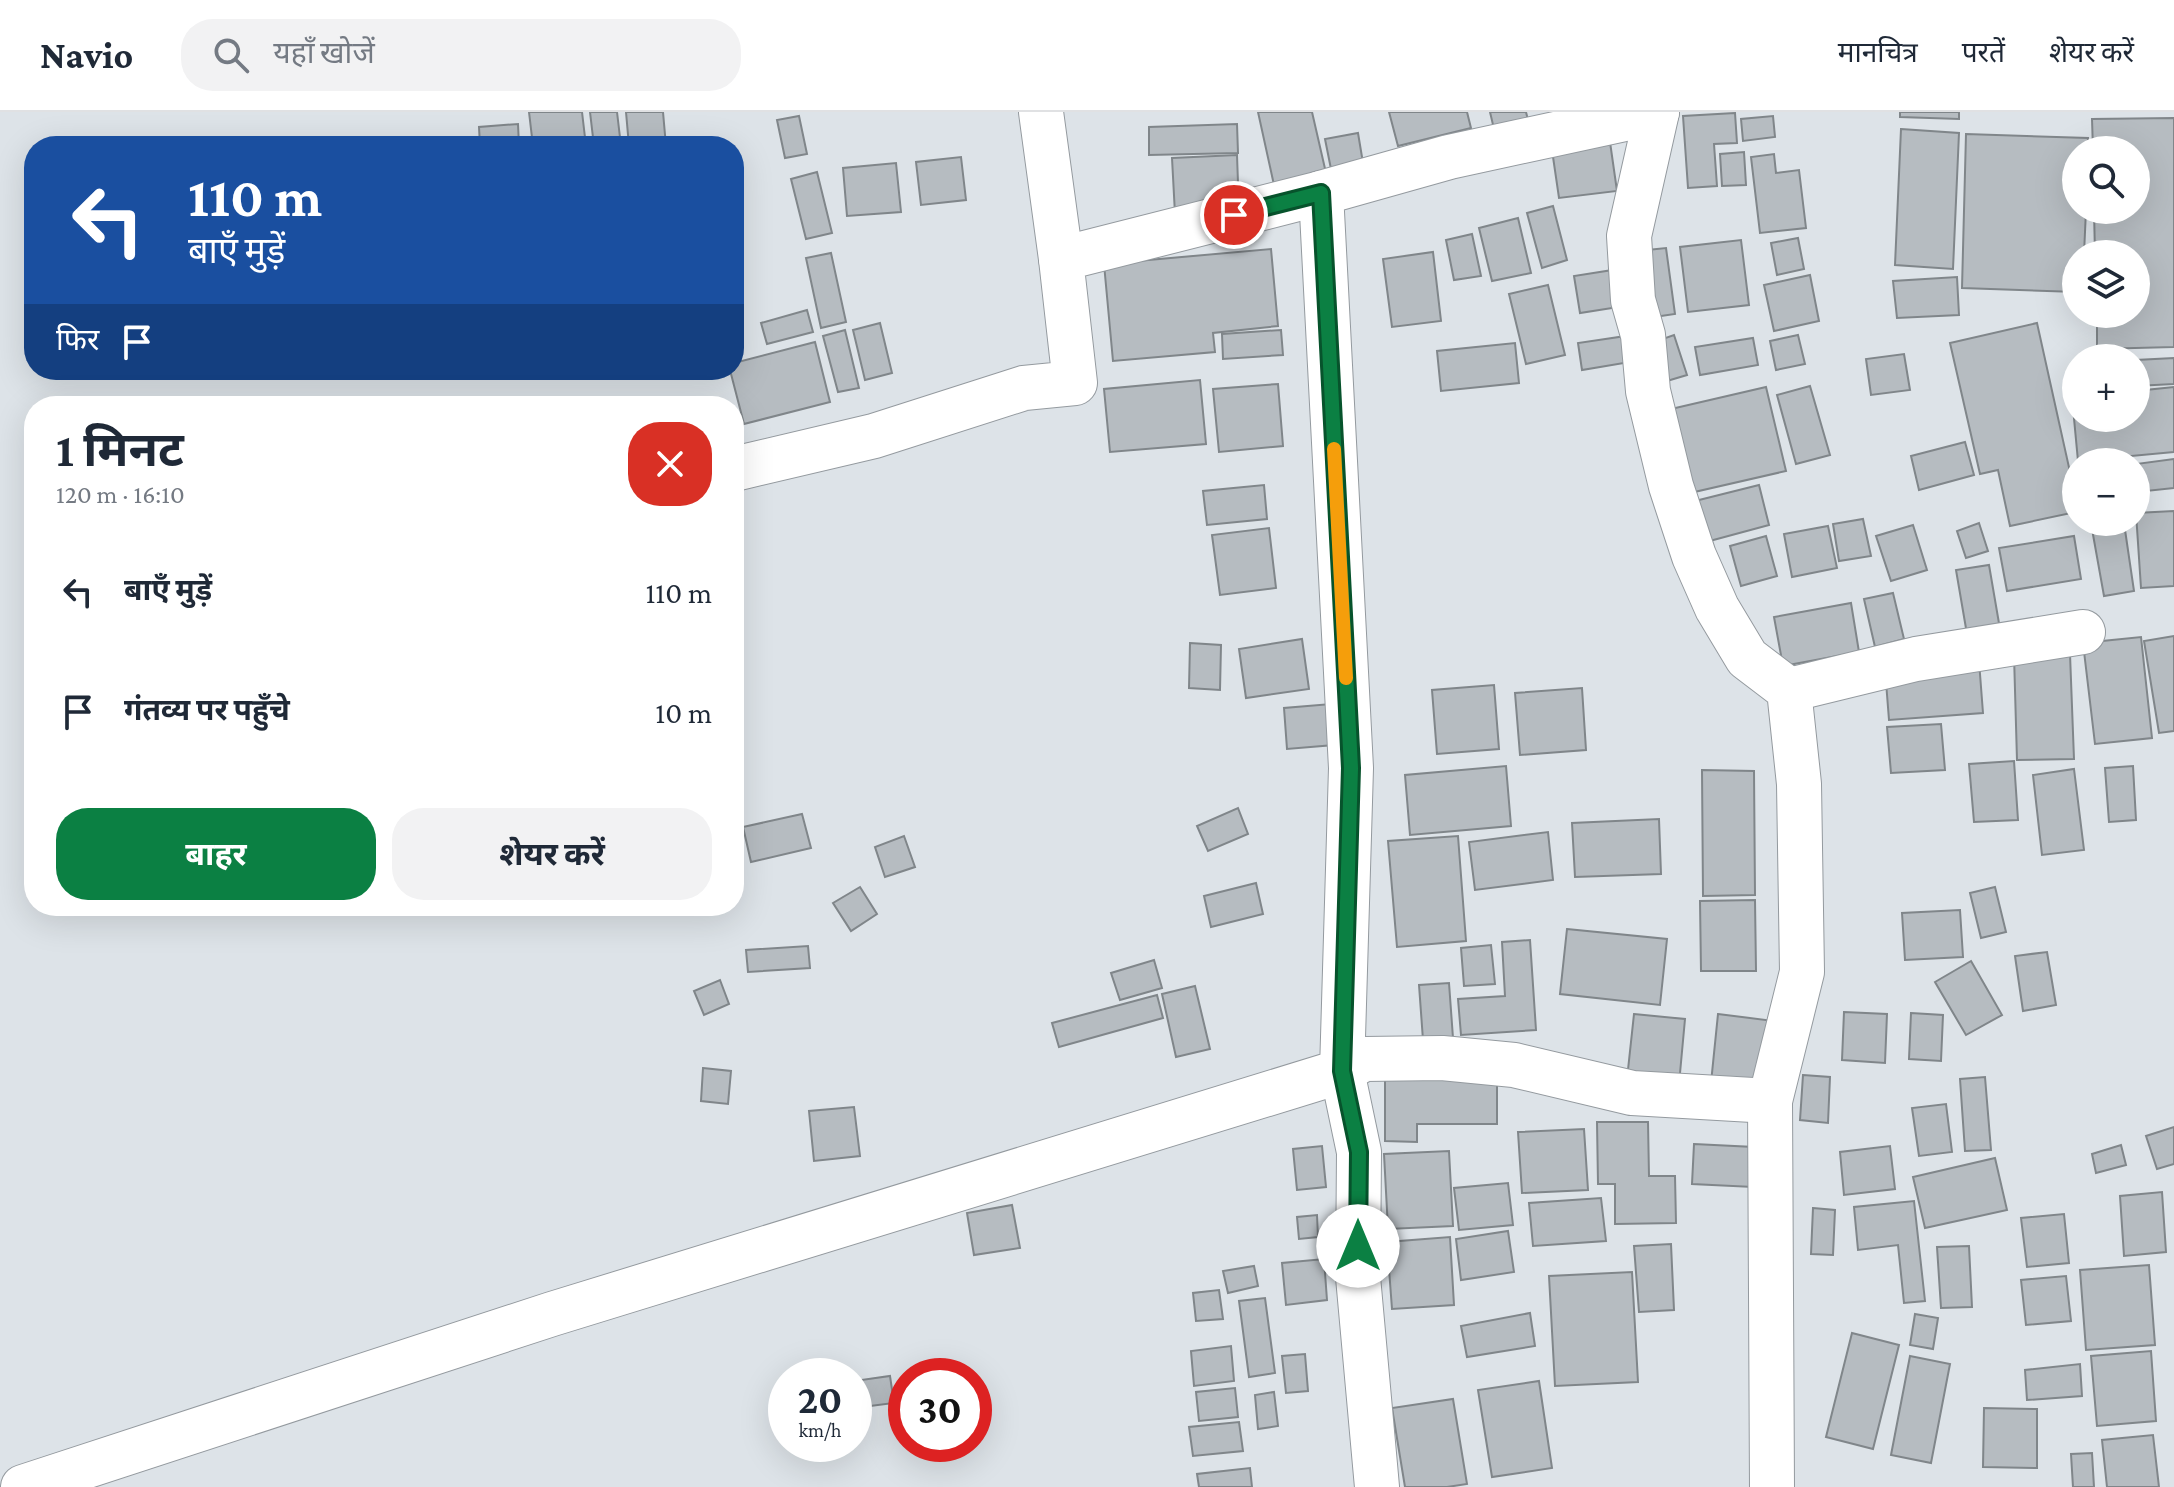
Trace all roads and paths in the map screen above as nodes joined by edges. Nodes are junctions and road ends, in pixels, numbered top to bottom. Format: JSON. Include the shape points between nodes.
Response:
{"nodes":[{"id":1,"x":1041,"y":112,"type":"edge"},
{"id":2,"x":1657,"y":112,"type":"edge"},
{"id":3,"x":1321,"y":193,"type":"junction"},
{"id":4,"x":1061,"y":259,"type":"junction"},
{"id":5,"x":744,"y":467,"type":"edge"},
{"id":6,"x":2083,"y":632,"type":"dead end"},
{"id":7,"x":1789,"y":690,"type":"junction"},
{"id":8,"x":1342,"y":1071,"type":"junction"},
{"id":9,"x":1770,"y":1101,"type":"junction"},
{"id":10,"x":23,"y":1487,"type":"edge"},
{"id":11,"x":1377,"y":1487,"type":"edge"},
{"id":12,"x":1772,"y":1487,"type":"edge"}],
"edges":[{"from":1,"to":4,"type":"street"},
{"from":2,"to":3,"type":"street","via":[[1449,157]]},
{"from":2,"to":7,"type":"street","via":[[1629,236],[1648,391],[1671,486],[1717,608],[1747,658]]},
{"from":3,"to":4,"type":"street"},
{"from":3,"to":8,"type":"street","via":[[1351,768]]},
{"from":4,"to":5,"type":"street","via":[[1075,383],[1024,388],[874,436]]},
{"from":6,"to":7,"type":"street","via":[[1916,659]]},
{"from":7,"to":9,"type":"street","via":[[1799,784],[1802,972]]},
{"from":8,"to":9,"type":"street","via":[[1364,1059],[1442,1058],[1514,1065],[1632,1093]]},
{"from":8,"to":10,"type":"street","via":[[552,1314]]},
{"from":8,"to":11,"type":"street","via":[[1359,1152],[1358,1277]]},
{"from":9,"to":12,"type":"street"}]}
